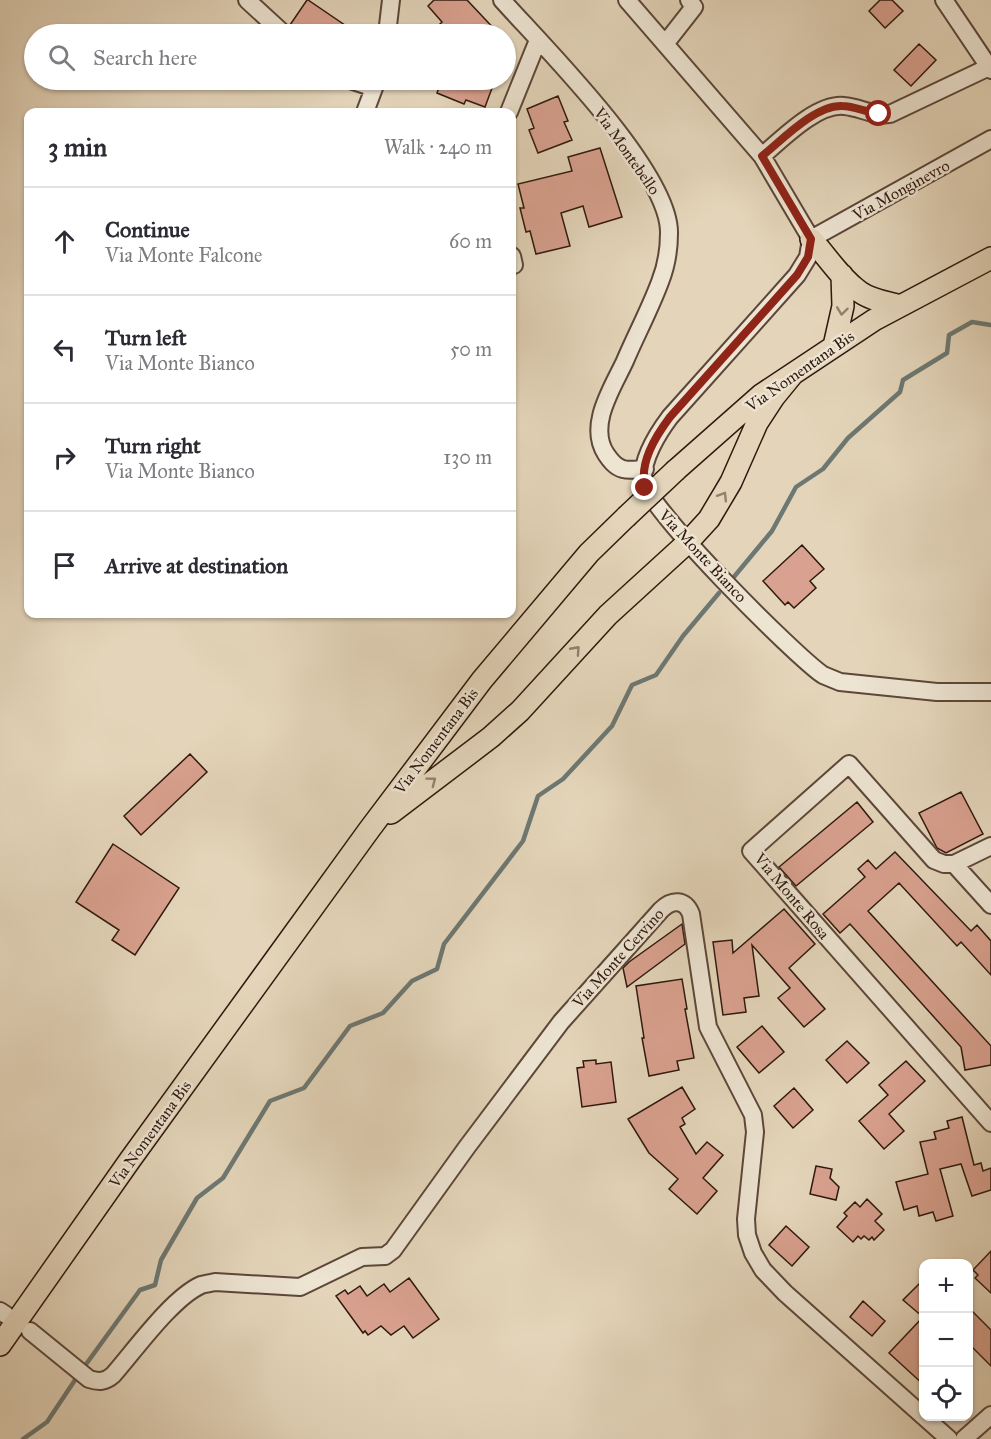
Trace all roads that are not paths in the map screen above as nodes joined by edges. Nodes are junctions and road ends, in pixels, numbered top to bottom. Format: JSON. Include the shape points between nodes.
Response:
{"nodes":[{"id":1,"x":247,"y":0,"type":"edge"},
{"id":2,"x":391,"y":0,"type":"edge"},
{"id":3,"x":502,"y":0,"type":"edge"},
{"id":4,"x":627,"y":0,"type":"edge"},
{"id":5,"x":689,"y":0,"type":"edge"},
{"id":6,"x":944,"y":0,"type":"edge"},
{"id":7,"x":273,"y":24,"type":"edge"},
{"id":8,"x":388,"y":24,"type":"edge"},
{"id":9,"x":538,"y":40,"type":"junction"},
{"id":10,"x":665,"y":44,"type":"junction"},
{"id":11,"x":990,"y":68,"type":"edge"},
{"id":12,"x":373,"y":90,"type":"edge"},
{"id":13,"x":366,"y":108,"type":"edge"},
{"id":14,"x":511,"y":108,"type":"edge"},
{"id":15,"x":991,"y":139,"type":"edge"},
{"id":16,"x":762,"y":156,"type":"junction"},
{"id":17,"x":811,"y":239,"type":"junction"},
{"id":18,"x":991,"y":258,"type":"edge"},
{"id":19,"x":842,"y":275,"type":"junction"},
{"id":20,"x":900,"y":306,"type":"junction"},
{"id":21,"x":834,"y":346,"type":"junction"},
{"id":22,"x":792,"y":375,"type":"junction"},
{"id":23,"x":645,"y":469,"type":"junction"},
{"id":24,"x":688,"y":543,"type":"junction"},
{"id":25,"x":991,"y":692,"type":"edge"},
{"id":26,"x":369,"y":830,"type":"junction"},
{"id":27,"x":991,"y":846,"type":"edge"},
{"id":28,"x":954,"y":864,"type":"junction"},
{"id":29,"x":991,"y":905,"type":"edge"},
{"id":30,"x":991,"y":1123,"type":"edge"},
{"id":31,"x":30,"y":1330,"type":"dead end"},
{"id":32,"x":0,"y":1345,"type":"edge"},
{"id":33,"x":991,"y":1415,"type":"edge"},
{"id":34,"x":949,"y":1439,"type":"edge"},
{"id":35,"x":964,"y":1439,"type":"edge"}],
"edges":[{"from":1,"to":7,"type":"street"},
{"from":2,"to":8,"type":"street"},
{"from":3,"to":9,"type":"street","name":"Via Montebello"},
{"from":4,"to":10,"type":"street"},
{"from":5,"to":10,"type":"street","via":[[694,7]]},
{"from":6,"to":11,"type":"street"},
{"from":9,"to":14,"type":"street"},
{"from":9,"to":23,"type":"street","name":"Via Montebello","via":[[630,149],[655,187],[667,215],[668,247],[660,282],[604,407],[599,430],[601,445],[615,465]]},
{"from":10,"to":16,"type":"street"},
{"from":11,"to":16,"type":"street","via":[[890,114],[845,106],[825,108]]},
{"from":12,"to":13,"type":"street"},
{"from":15,"to":17,"type":"street","name":"Via Monginevro"},
{"from":16,"to":17,"type":"street"},
{"from":17,"to":19,"type":"main road"},
{"from":17,"to":23,"type":"street","name":"Via Monte Bianco","via":[[808,257],[797,275],[656,436]]},
{"from":18,"to":20,"type":"main road","name":"Via Nomentana Bis"},
{"from":19,"to":20,"type":"main road","via":[[865,295]]},
{"from":19,"to":21,"type":"main road","one_way":true,"via":[[843,306]]},
{"from":20,"to":21,"type":"main road","name":"Via Nomentana Bis"},
{"from":21,"to":22,"type":"main road","name":"Via Nomentana Bis"},
{"from":24,"to":22,"type":"main road","one_way":true,"via":[[714,510],[758,423]]},
{"from":22,"to":26,"type":"main road","name":"Via Nomentana Bis","bridge":true,"via":[[761,395],[589,553],[482,680]]},
{"from":23,"to":24,"type":"street","name":"Via Monte Bianco","via":[[643,479],[651,499]]},
{"from":24,"to":25,"type":"street","name":"Via Monte Bianco","via":[[829,679],[938,692]]},
{"from":26,"to":24,"type":"main road","one_way":true,"via":[[520,711],[608,615]]},
{"from":26,"to":32,"type":"main road","name":"Via Nomentana Bis"},
{"from":27,"to":28,"type":"street"},
{"from":28,"to":29,"type":"street"},
{"from":28,"to":30,"type":"street","name":"Via Monte Rosa","via":[[934,860],[849,764],[751,851]]},
{"from":31,"to":34,"type":"street","name":"Via Monte Cervino","via":[[89,1379],[106,1381],[165,1316],[201,1285],[215,1282],[300,1287],[362,1257],[385,1256],[561,1022],[661,910],[672,902],[681,902],[691,914],[708,1027],[753,1115],[755,1132],[746,1219],[753,1253],[781,1289]]},
{"from":33,"to":35,"type":"street"}]}
